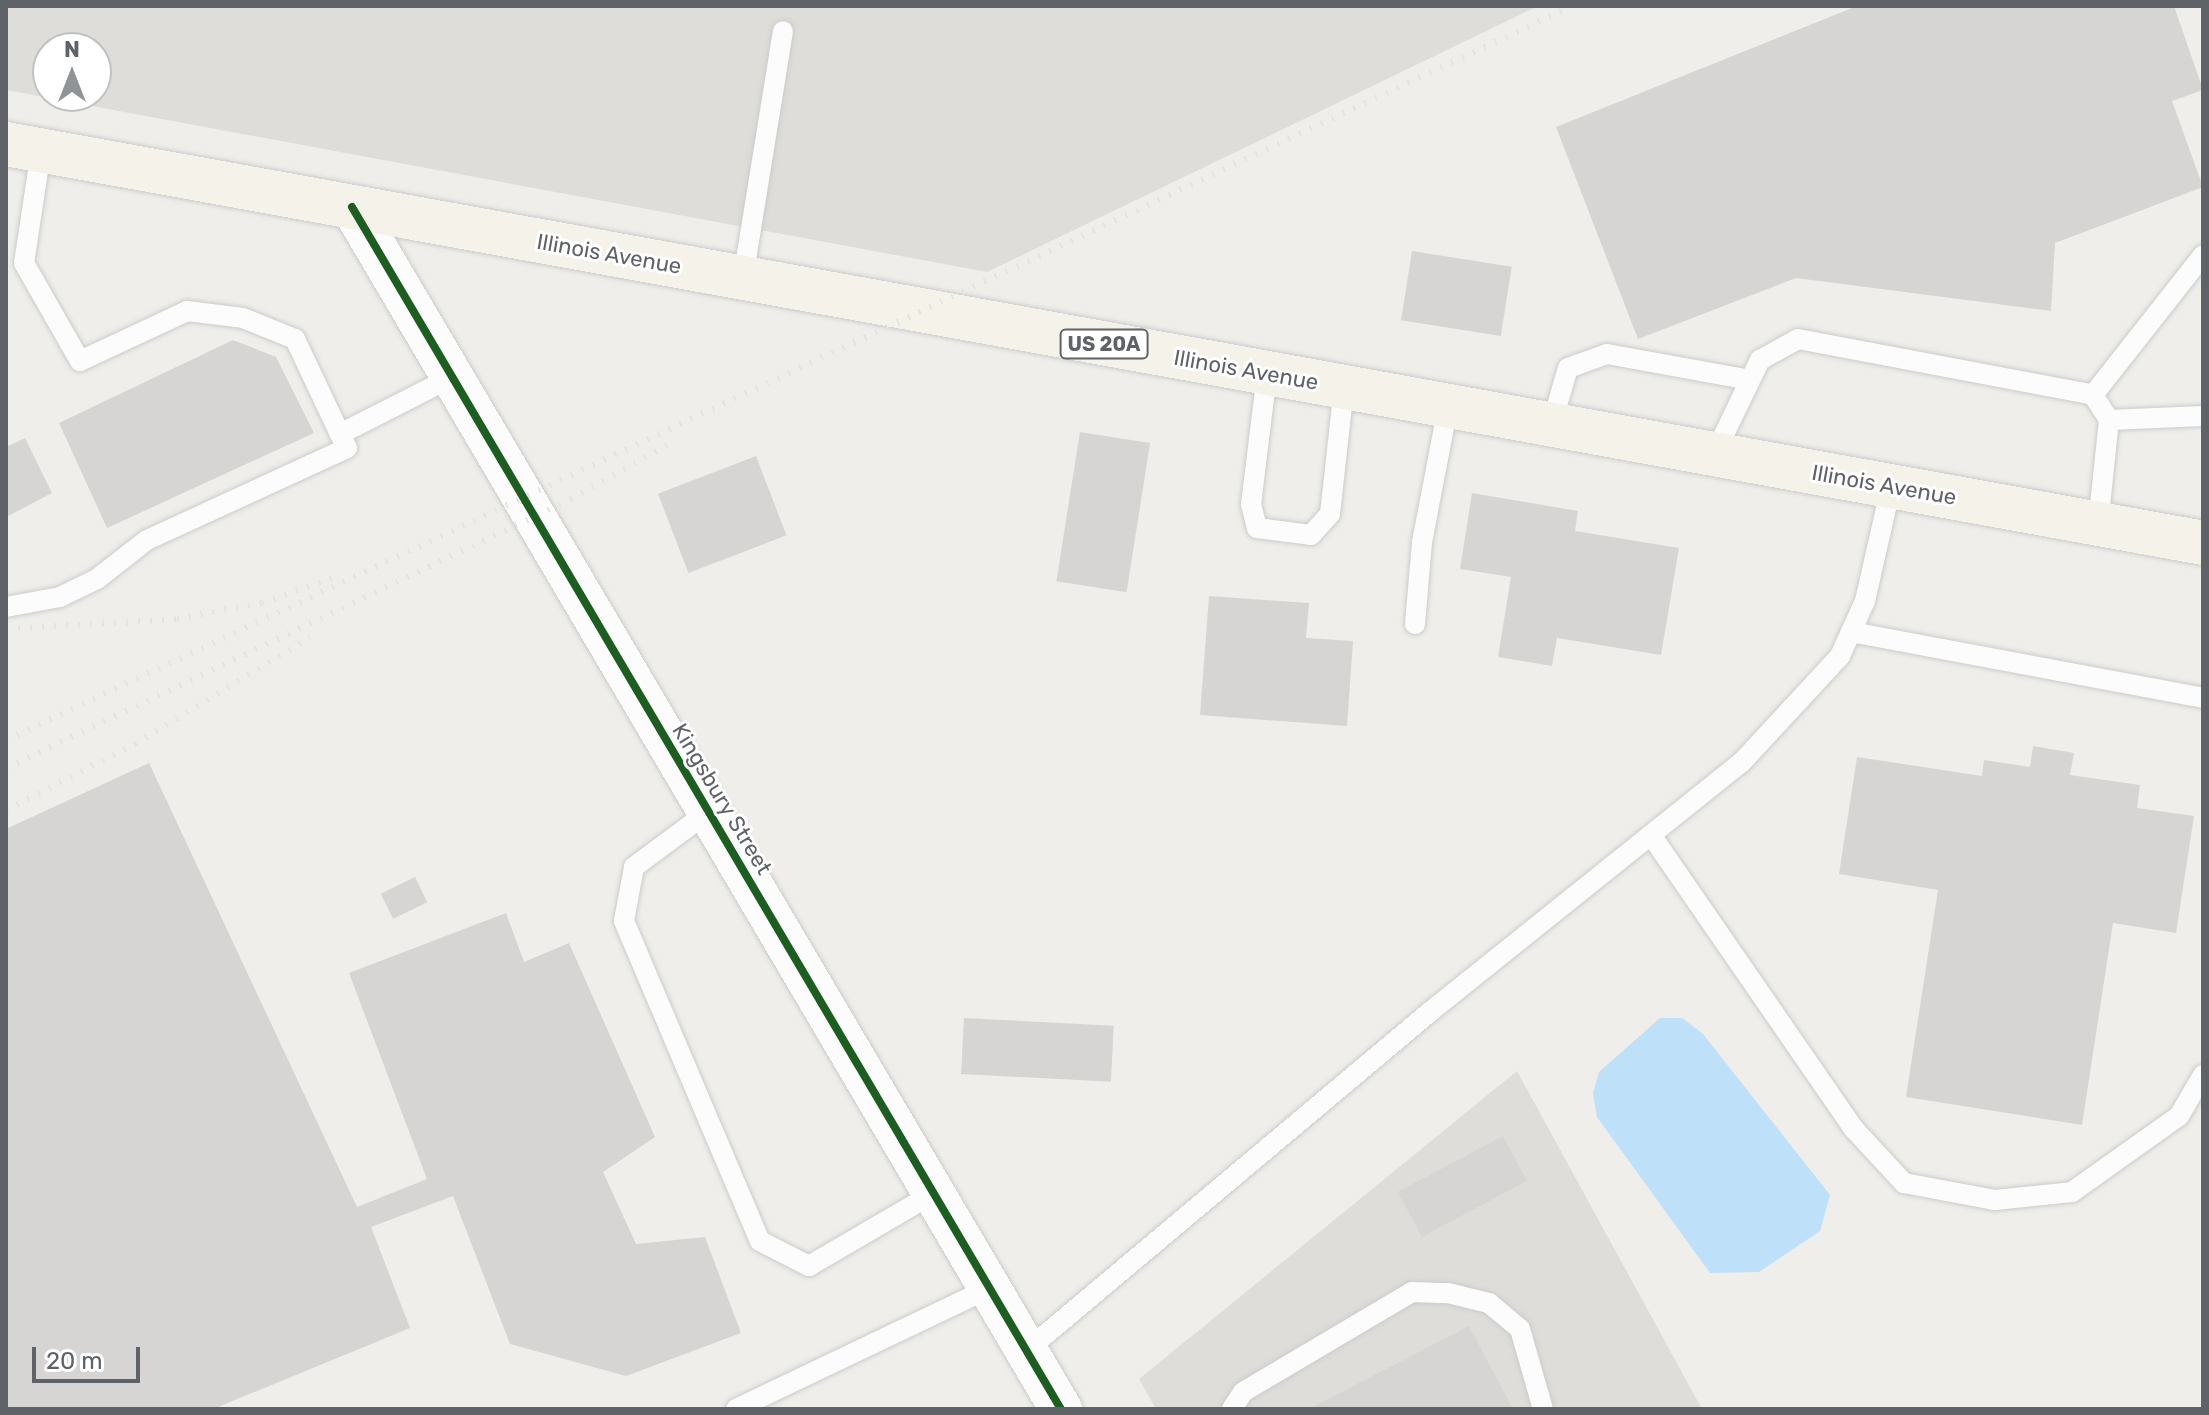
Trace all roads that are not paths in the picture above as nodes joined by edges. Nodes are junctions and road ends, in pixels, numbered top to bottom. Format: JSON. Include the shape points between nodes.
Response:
{"nodes":[{"id":1,"x":783,"y":31,"type":"dead end"},
{"id":2,"x":24,"y":148,"type":"edge"},
{"id":3,"x":352,"y":207,"type":"junction"},
{"id":4,"x":2203,"y":255,"type":"edge"},
{"id":5,"x":743,"y":278,"type":"junction"},
{"id":6,"x":1267,"y":374,"type":"junction"},
{"id":7,"x":452,"y":377,"type":"junction"},
{"id":8,"x":1750,"y":380,"type":"junction"},
{"id":9,"x":1344,"y":388,"type":"junction"},
{"id":10,"x":2093,"y":395,"type":"junction"},
{"id":11,"x":1448,"y":407,"type":"junction"},
{"id":12,"x":2203,"y":416,"type":"edge"},
{"id":13,"x":2109,"y":420,"type":"junction"},
{"id":14,"x":1551,"y":426,"type":"junction"},
{"id":15,"x":340,"y":434,"type":"junction"},
{"id":16,"x":1714,"y":455,"type":"junction"},
{"id":17,"x":1891,"y":487,"type":"junction"},
{"id":18,"x":2098,"y":524,"type":"junction"},
{"id":19,"x":2203,"y":543,"type":"edge"},
{"id":20,"x":6,"y":607,"type":"edge"},
{"id":21,"x":1415,"y":624,"type":"dead end"},
{"id":22,"x":1851,"y":632,"type":"junction"},
{"id":23,"x":2203,"y":698,"type":"edge"},
{"id":24,"x":708,"y":812,"type":"junction"},
{"id":25,"x":1651,"y":835,"type":"junction"},
{"id":26,"x":2203,"y":1075,"type":"edge"},
{"id":27,"x":934,"y":1193,"type":"junction"},
{"id":28,"x":990,"y":1288,"type":"junction"},
{"id":29,"x":1027,"y":1350,"type":"junction"},
{"id":30,"x":736,"y":1409,"type":"edge"},
{"id":31,"x":1061,"y":1409,"type":"edge"},
{"id":32,"x":1232,"y":1409,"type":"edge"},
{"id":33,"x":1543,"y":1409,"type":"edge"}],
"edges":[{"from":1,"to":5,"type":"lane"},
{"from":2,"to":3,"type":"main road","name":"Illinois Avenue","number":"US 20A"},
{"from":2,"to":15,"type":"lane","via":[[24,263],[80,361],[187,311],[243,318],[295,339]]},
{"from":3,"to":5,"type":"main road","name":"Illinois Avenue","number":"US 20A"},
{"from":3,"to":7,"type":"street","name":"Kingsbury Street"},
{"from":4,"to":10,"type":"lane"},
{"from":5,"to":6,"type":"main road","name":"Illinois Avenue","number":"US 20A"},
{"from":6,"to":9,"type":"main road","name":"Illinois Avenue","number":"US 20A"},
{"from":6,"to":9,"type":"lane","via":[[1251,504],[1257,528],[1311,535],[1330,514]]},
{"from":7,"to":15,"type":"lane"},
{"from":7,"to":24,"type":"street","name":"Kingsbury Street"},
{"from":8,"to":10,"type":"lane","via":[[1760,360],[1798,339]]},
{"from":8,"to":14,"type":"lane","via":[[1607,354],[1568,368]]},
{"from":8,"to":16,"type":"lane"},
{"from":9,"to":11,"type":"main road","name":"Illinois Avenue","number":"US 20A"},
{"from":10,"to":13,"type":"lane"},
{"from":11,"to":14,"type":"main road","name":"Illinois Avenue","number":"US 20A"},
{"from":11,"to":21,"type":"lane","via":[[1422,542]]},
{"from":12,"to":13,"type":"lane"},
{"from":13,"to":18,"type":"lane"},
{"from":14,"to":16,"type":"main road","name":"Illinois Avenue","number":"US 20A"},
{"from":15,"to":20,"type":"lane","via":[[347,448],[147,540],[97,579],[60,597]]},
{"from":16,"to":17,"type":"main road","name":"Illinois Avenue","number":"US 20A"},
{"from":17,"to":18,"type":"main road","name":"Illinois Avenue","number":"US 20A"},
{"from":17,"to":22,"type":"lane","via":[[1865,601]]},
{"from":18,"to":19,"type":"main road","name":"Illinois Avenue","number":"US 20A"},
{"from":22,"to":23,"type":"lane"},
{"from":22,"to":25,"type":"lane","via":[[1840,656],[1741,763]]},
{"from":24,"to":27,"type":"street","name":"Kingsbury Street"},
{"from":24,"to":27,"type":"lane","via":[[634,867],[624,921],[760,1241],[809,1266]]},
{"from":25,"to":26,"type":"lane","via":[[1853,1128],[1904,1183],[1995,1200],[2072,1192],[2179,1116]]},
{"from":25,"to":29,"type":"lane","via":[[1431,1011]]},
{"from":27,"to":28,"type":"street","name":"Kingsbury Street"},
{"from":28,"to":29,"type":"street","name":"Kingsbury Street"},
{"from":28,"to":30,"type":"lane"},
{"from":29,"to":31,"type":"street","name":"Kingsbury Street"},
{"from":32,"to":33,"type":"lane","via":[[1243,1392],[1412,1292],[1448,1293],[1489,1303],[1520,1329]]}]}
